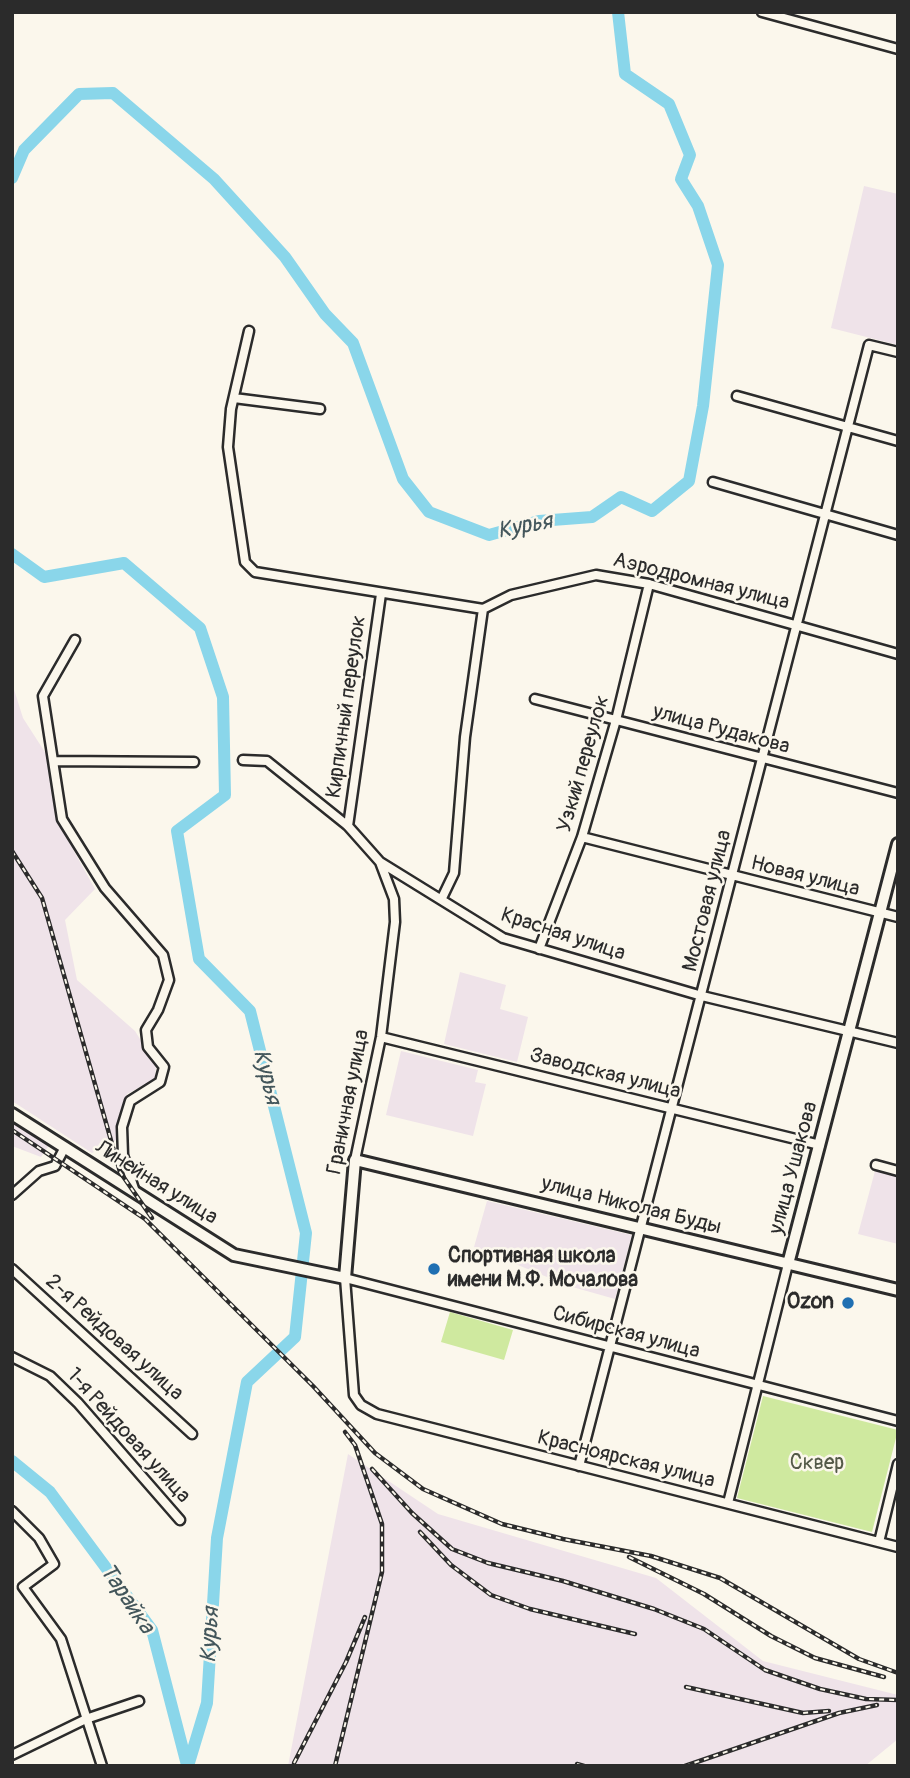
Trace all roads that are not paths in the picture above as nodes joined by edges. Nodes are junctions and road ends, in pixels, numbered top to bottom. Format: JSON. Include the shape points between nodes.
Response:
{"nodes":[{"id":1,"x":762,"y":12,"type":"edge"},
{"id":2,"x":898,"y":49,"type":"edge"},
{"id":3,"x":249,"y":331,"type":"dead end"},
{"id":4,"x":898,"y":352,"type":"edge"},
{"id":5,"x":737,"y":396,"type":"dead end"},
{"id":6,"x":234,"y":398,"type":"junction"},
{"id":7,"x":320,"y":409,"type":"dead end"},
{"id":8,"x":849,"y":427,"type":"junction"},
{"id":9,"x":898,"y":441,"type":"edge"},
{"id":10,"x":713,"y":482,"type":"dead end"},
{"id":11,"x":826,"y":514,"type":"junction"},
{"id":12,"x":898,"y":535,"type":"edge"},
{"id":13,"x":649,"y":584,"type":"junction"},
{"id":14,"x":380,"y":594,"type":"junction"},
{"id":15,"x":483,"y":609,"type":"junction"},
{"id":16,"x":798,"y":625,"type":"junction"},
{"id":17,"x":75,"y":640,"type":"dead end"},
{"id":18,"x":898,"y":654,"type":"edge"},
{"id":19,"x":535,"y":699,"type":"dead end"},
{"id":20,"x":616,"y":720,"type":"junction"},
{"id":21,"x":760,"y":759,"type":"junction"},
{"id":22,"x":243,"y":760,"type":"dead end"},
{"id":23,"x":54,"y":761,"type":"junction"},
{"id":24,"x":194,"y":762,"type":"dead end"},
{"id":25,"x":898,"y":793,"type":"edge"},
{"id":26,"x":348,"y":826,"type":"junction"},
{"id":27,"x":582,"y":837,"type":"junction"},
{"id":28,"x":898,"y":844,"type":"edge"},
{"id":29,"x":380,"y":862,"type":"junction"},
{"id":30,"x":733,"y":877,"type":"junction"},
{"id":31,"x":442,"y":898,"type":"junction"},
{"id":32,"x":880,"y":913,"type":"junction"},
{"id":33,"x":898,"y":917,"type":"edge"},
{"id":34,"x":539,"y":949,"type":"junction"},
{"id":35,"x":702,"y":996,"type":"junction"},
{"id":36,"x":850,"y":1031,"type":"junction"},
{"id":37,"x":381,"y":1037,"type":"junction"},
{"id":38,"x":898,"y":1043,"type":"edge"},
{"id":39,"x":673,"y":1109,"type":"junction"},
{"id":40,"x":12,"y":1114,"type":"edge"},
{"id":41,"x":820,"y":1145,"type":"junction"},
{"id":42,"x":65,"y":1147,"type":"junction"},
{"id":43,"x":355,"y":1160,"type":"junction"},
{"id":44,"x":876,"y":1165,"type":"dead end"},
{"id":45,"x":898,"y":1171,"type":"edge"},
{"id":46,"x":135,"y":1192,"type":"junction"},
{"id":47,"x":12,"y":1195,"type":"edge"},
{"id":48,"x":642,"y":1229,"type":"junction"},
{"id":49,"x":788,"y":1264,"type":"junction"},
{"id":50,"x":12,"y":1269,"type":"edge"},
{"id":51,"x":345,"y":1278,"type":"junction"},
{"id":52,"x":898,"y":1290,"type":"edge"},
{"id":53,"x":611,"y":1346,"type":"junction"},
{"id":54,"x":12,"y":1357,"type":"edge"},
{"id":55,"x":758,"y":1385,"type":"junction"},
{"id":56,"x":354,"y":1395,"type":"joint"},
{"id":57,"x":898,"y":1421,"type":"edge"},
{"id":58,"x":192,"y":1434,"type":"dead end"},
{"id":59,"x":898,"y":1464,"type":"edge"},
{"id":60,"x":579,"y":1466,"type":"junction"},
{"id":61,"x":728,"y":1503,"type":"junction"},
{"id":62,"x":12,"y":1511,"type":"edge"},
{"id":63,"x":180,"y":1520,"type":"dead end"},
{"id":64,"x":879,"y":1542,"type":"junction"},
{"id":65,"x":898,"y":1547,"type":"edge"},
{"id":66,"x":139,"y":1701,"type":"dead end"},
{"id":67,"x":86,"y":1719,"type":"junction"},
{"id":68,"x":12,"y":1755,"type":"edge"},
{"id":69,"x":102,"y":1766,"type":"edge"}],
"edges":[{"from":1,"to":2,"type":"street"},
{"from":3,"to":6,"type":"street"},
{"from":4,"to":8,"type":"street","name":"Мостовая улица","via":[[869,345]]},
{"from":5,"to":8,"type":"street"},
{"from":6,"to":7,"type":"street"},
{"from":6,"to":14,"type":"street","via":[[228,447],[248,568]]},
{"from":8,"to":9,"type":"street"},
{"from":8,"to":11,"type":"street","name":"Мостовая улица"},
{"from":10,"to":11,"type":"street"},
{"from":11,"to":12,"type":"street"},
{"from":11,"to":16,"type":"street","name":"Мостовая улица"},
{"from":13,"to":15,"type":"street","name":"Аэродромная улица","via":[[596,575],[511,596]]},
{"from":13,"to":16,"type":"street","name":"Аэродромная улица"},
{"from":13,"to":20,"type":"street","name":"Узкий переулок"},
{"from":14,"to":15,"type":"street"},
{"from":14,"to":26,"type":"street","name":"Кирпичный переулок"},
{"from":15,"to":31,"type":"street","via":[[465,737],[454,873]]},
{"from":16,"to":18,"type":"street","name":"Аэродромная улица"},
{"from":16,"to":21,"type":"street","name":"Мостовая улица"},
{"from":17,"to":23,"type":"street","via":[[43,696]]},
{"from":19,"to":20,"type":"street","name":"улица Рудакова"},
{"from":20,"to":21,"type":"street","name":"улица Рудакова"},
{"from":20,"to":27,"type":"street","name":"Узкий переулок"},
{"from":21,"to":25,"type":"street","name":"улица Рудакова"},
{"from":21,"to":30,"type":"street","name":"Мостовая улица"},
{"from":22,"to":26,"type":"street","name":"Красная улица","via":[[267,761]]},
{"from":23,"to":24,"type":"street"},
{"from":23,"to":46,"type":"street","via":[[62,819],[105,888],[163,955],[169,980],[146,1030],[148,1046],[164,1067],[160,1082],[130,1101],[122,1127],[123,1155]]},
{"from":26,"to":29,"type":"street","name":"Красная улица"},
{"from":27,"to":30,"type":"street","name":"Новая улица"},
{"from":27,"to":34,"type":"street","name":"Узкий переулок"},
{"from":28,"to":32,"type":"street","name":"улица Ушакова"},
{"from":29,"to":31,"type":"street","name":"Красная улица"},
{"from":29,"to":37,"type":"street","name":"Граничная улица","via":[[395,910]]},
{"from":30,"to":32,"type":"street","name":"Новая улица"},
{"from":30,"to":35,"type":"street","name":"Мостовая улица"},
{"from":31,"to":34,"type":"street","name":"Красная улица","via":[[492,932]]},
{"from":32,"to":33,"type":"street","name":"Новая улица"},
{"from":32,"to":36,"type":"street","name":"улица Ушакова"},
{"from":34,"to":35,"type":"street","name":"Красная улица"},
{"from":35,"to":36,"type":"street","name":"Красная улица"},
{"from":35,"to":39,"type":"street","name":"Мостовая улица"},
{"from":36,"to":38,"type":"street","name":"Красная улица"},
{"from":36,"to":41,"type":"street","name":"улица Ушакова"},
{"from":37,"to":39,"type":"street","name":"Заводская улица"},
{"from":37,"to":43,"type":"street","name":"Граничная улица"},
{"from":39,"to":41,"type":"street","name":"Заводская улица"},
{"from":39,"to":48,"type":"street","name":"Мостовая улица"},
{"from":40,"to":42,"type":"street","name":"Линейная улица"},
{"from":41,"to":49,"type":"street","name":"улица Ушакова"},
{"from":42,"to":46,"type":"street","name":"Линейная улица"},
{"from":42,"to":47,"type":"street","via":[[55,1166],[39,1171]]},
{"from":43,"to":48,"type":"street","name":"улица Николая Буды"},
{"from":43,"to":51,"type":"street","name":"Граничная улица"},
{"from":44,"to":45,"type":"street"},
{"from":46,"to":51,"type":"street","name":"Линейная улица","via":[[234,1255]]},
{"from":48,"to":49,"type":"street","name":"улица Николая Буды"},
{"from":48,"to":53,"type":"street","name":"Мостовая улица"},
{"from":49,"to":52,"type":"street","name":"улица Николая Буды"},
{"from":49,"to":55,"type":"street","name":"улица Ушакова"},
{"from":50,"to":58,"type":"street","name":"2-я Рейдовая улица"},
{"from":51,"to":53,"type":"street","name":"Сибирская улица"},
{"from":51,"to":56,"type":"street","name":"Граничная улица"},
{"from":53,"to":55,"type":"street","name":"Сибирская улица"},
{"from":53,"to":60,"type":"street","name":"Мостовая улица"},
{"from":54,"to":63,"type":"street","name":"1-я Рейдовая улица","via":[[50,1376],[78,1403]]},
{"from":55,"to":57,"type":"street","name":"Сибирская улица"},
{"from":55,"to":61,"type":"street","name":"улица Ушакова"},
{"from":56,"to":60,"type":"street","name":"Красноярская улица","via":[[360,1405],[377,1414]]},
{"from":59,"to":64,"type":"street"},
{"from":60,"to":61,"type":"street","name":"Красноярская улица"},
{"from":61,"to":64,"type":"street","name":"Красноярская улица"},
{"from":62,"to":67,"type":"street","via":[[39,1538],[54,1564],[23,1587],[61,1639]]},
{"from":64,"to":65,"type":"street","name":"Красноярская улица"},
{"from":66,"to":67,"type":"street"},
{"from":67,"to":68,"type":"street"},
{"from":67,"to":69,"type":"street"}]}
